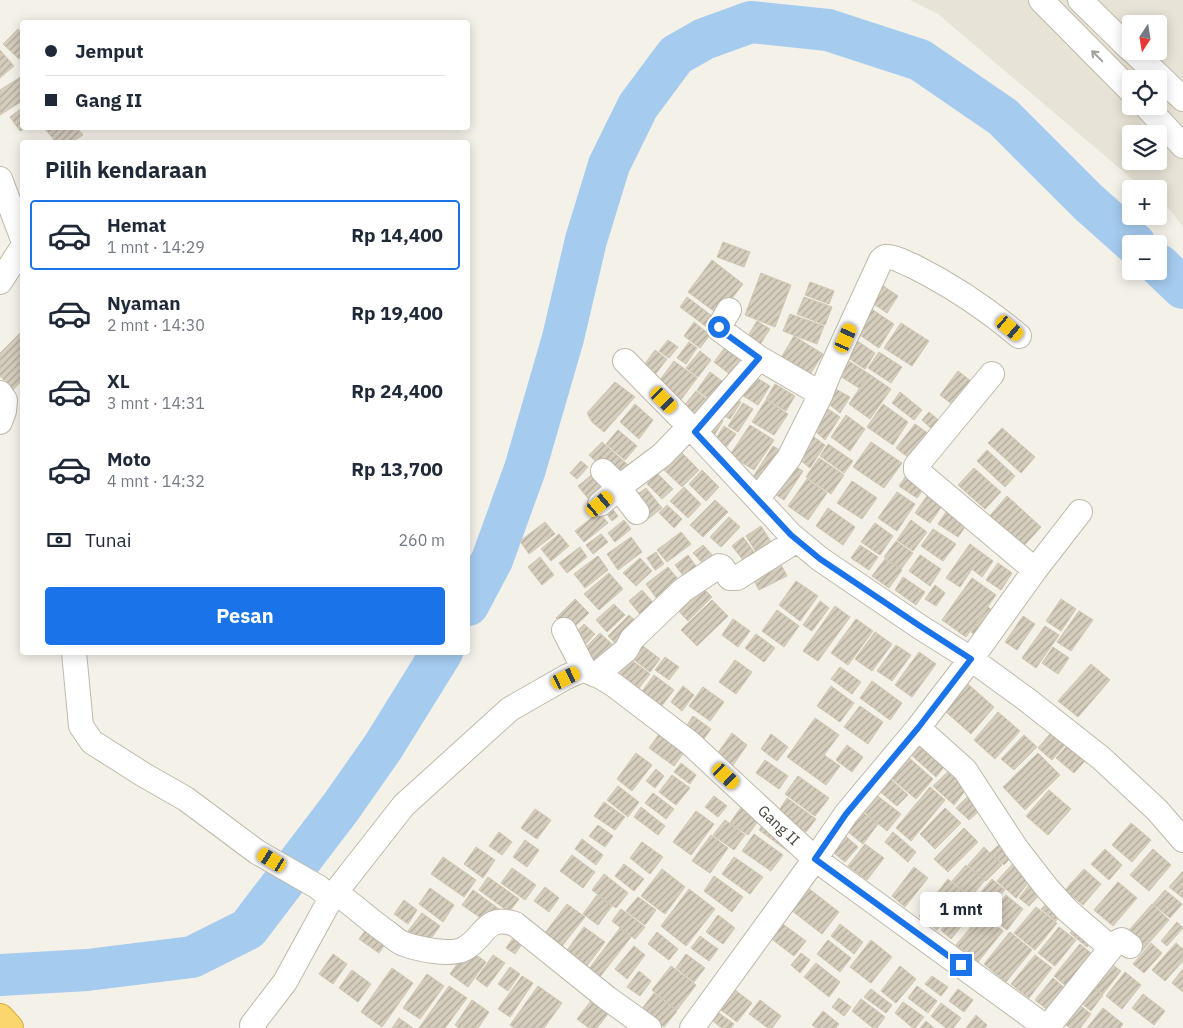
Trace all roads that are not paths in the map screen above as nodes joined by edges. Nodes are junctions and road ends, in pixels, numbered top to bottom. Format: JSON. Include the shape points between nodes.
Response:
{"nodes":[{"id":1,"x":1041,"y":0,"type":"edge"},
{"id":2,"x":1080,"y":0,"type":"edge"},
{"id":3,"x":1122,"y":40,"type":"edge"},
{"id":4,"x":1142,"y":60,"type":"edge"},
{"id":5,"x":1122,"y":82,"type":"edge"},
{"id":6,"x":1183,"y":100,"type":"edge"},
{"id":7,"x":1154,"y":115,"type":"edge"},
{"id":8,"x":1183,"y":146,"type":"edge"},
{"id":9,"x":0,"y":179,"type":"edge"},
{"id":10,"x":20,"y":232,"type":"edge"},
{"id":11,"x":20,"y":251,"type":"edge"},
{"id":12,"x":0,"y":282,"type":"edge"},
{"id":13,"x":729,"y":310,"type":"dead end"},
{"id":14,"x":1019,"y":336,"type":"dead end"},
{"id":15,"x":759,"y":358,"type":"junction"},
{"id":16,"x":625,"y":361,"type":"dead end"},
{"id":17,"x":992,"y":374,"type":"dead end"},
{"id":18,"x":0,"y":393,"type":"edge"},
{"id":19,"x":821,"y":394,"type":"junction"},
{"id":20,"x":0,"y":422,"type":"edge"},
{"id":21,"x":692,"y":429,"type":"junction"},
{"id":22,"x":611,"y":480,"type":"junction"},
{"id":23,"x":758,"y":498,"type":"junction"},
{"id":24,"x":600,"y":504,"type":"dead end"},
{"id":25,"x":637,"y":512,"type":"dead end"},
{"id":26,"x":1080,"y":512,"type":"dead end"},
{"id":27,"x":797,"y":540,"type":"junction"},
{"id":28,"x":1035,"y":570,"type":"junction"},
{"id":29,"x":564,"y":630,"type":"dead end"},
{"id":30,"x":74,"y":655,"type":"edge"},
{"id":31,"x":971,"y":659,"type":"junction"},
{"id":32,"x":598,"y":676,"type":"junction"},
{"id":33,"x":918,"y":728,"type":"junction"},
{"id":34,"x":1183,"y":840,"type":"edge"},
{"id":35,"x":815,"y":859,"type":"junction"},
{"id":36,"x":328,"y":893,"type":"junction"},
{"id":37,"x":0,"y":1018,"type":"edge"},
{"id":38,"x":8,"y":1028,"type":"edge"},
{"id":39,"x":254,"y":1028,"type":"edge"},
{"id":40,"x":649,"y":1028,"type":"edge"},
{"id":41,"x":692,"y":1028,"type":"edge"},
{"id":42,"x":1047,"y":1028,"type":"edge"}],
"edges":[{"from":5,"to":1,"type":"street","one_way":true},
{"from":2,"to":3,"type":"street"},
{"from":4,"to":6,"type":"street"},
{"from":7,"to":8,"type":"street"},
{"from":9,"to":10,"type":"street"},
{"from":11,"to":12,"type":"street"},
{"from":13,"to":15,"type":"street","via":[[719,329]]},
{"from":14,"to":19,"type":"street","via":[[985,309],[935,278],[902,261],[884,257]]},
{"from":15,"to":19,"type":"street"},
{"from":15,"to":21,"type":"street"},
{"from":16,"to":21,"type":"street"},
{"from":17,"to":28,"type":"street","via":[[916,470]]},
{"from":18,"to":20,"type":"street","via":[[5,400]]},
{"from":19,"to":23,"type":"street","via":[[789,458]]},
{"from":21,"to":22,"type":"street","via":[[662,455]]},
{"from":21,"to":23,"type":"street"},
{"from":22,"to":24,"type":"street"},
{"from":22,"to":25,"type":"street"},
{"from":23,"to":27,"type":"street"},
{"from":26,"to":28,"type":"street"},
{"from":27,"to":31,"type":"street","via":[[820,559]]},
{"from":27,"to":32,"type":"street","via":[[736,578],[730,578],[719,566],[683,590]]},
{"from":28,"to":31,"type":"street"},
{"from":29,"to":32,"type":"street"},
{"from":30,"to":36,"type":"street","via":[[81,726],[92,742],[186,799],[257,852]]},
{"from":31,"to":33,"type":"street"},
{"from":31,"to":34,"type":"street","via":[[1101,758]]},
{"from":32,"to":35,"type":"street","name":"Gang II","via":[[690,743]]},
{"from":32,"to":36,"type":"street","via":[[566,678],[510,709],[404,805]]},
{"from":33,"to":35,"type":"street","via":[[846,814]]},
{"from":33,"to":42,"type":"street","via":[[965,770],[1016,848],[1067,910],[1120,947]]},
{"from":35,"to":41,"type":"street"},
{"from":35,"to":42,"type":"street","name":"Gang II"},
{"from":36,"to":39,"type":"street","via":[[285,982],[252,1025]]},
{"from":36,"to":40,"type":"street","via":[[348,902],[402,943],[422,949],[463,950],[489,924],[515,924],[606,998]]},
{"from":37,"to":38,"type":"highway"}]}
